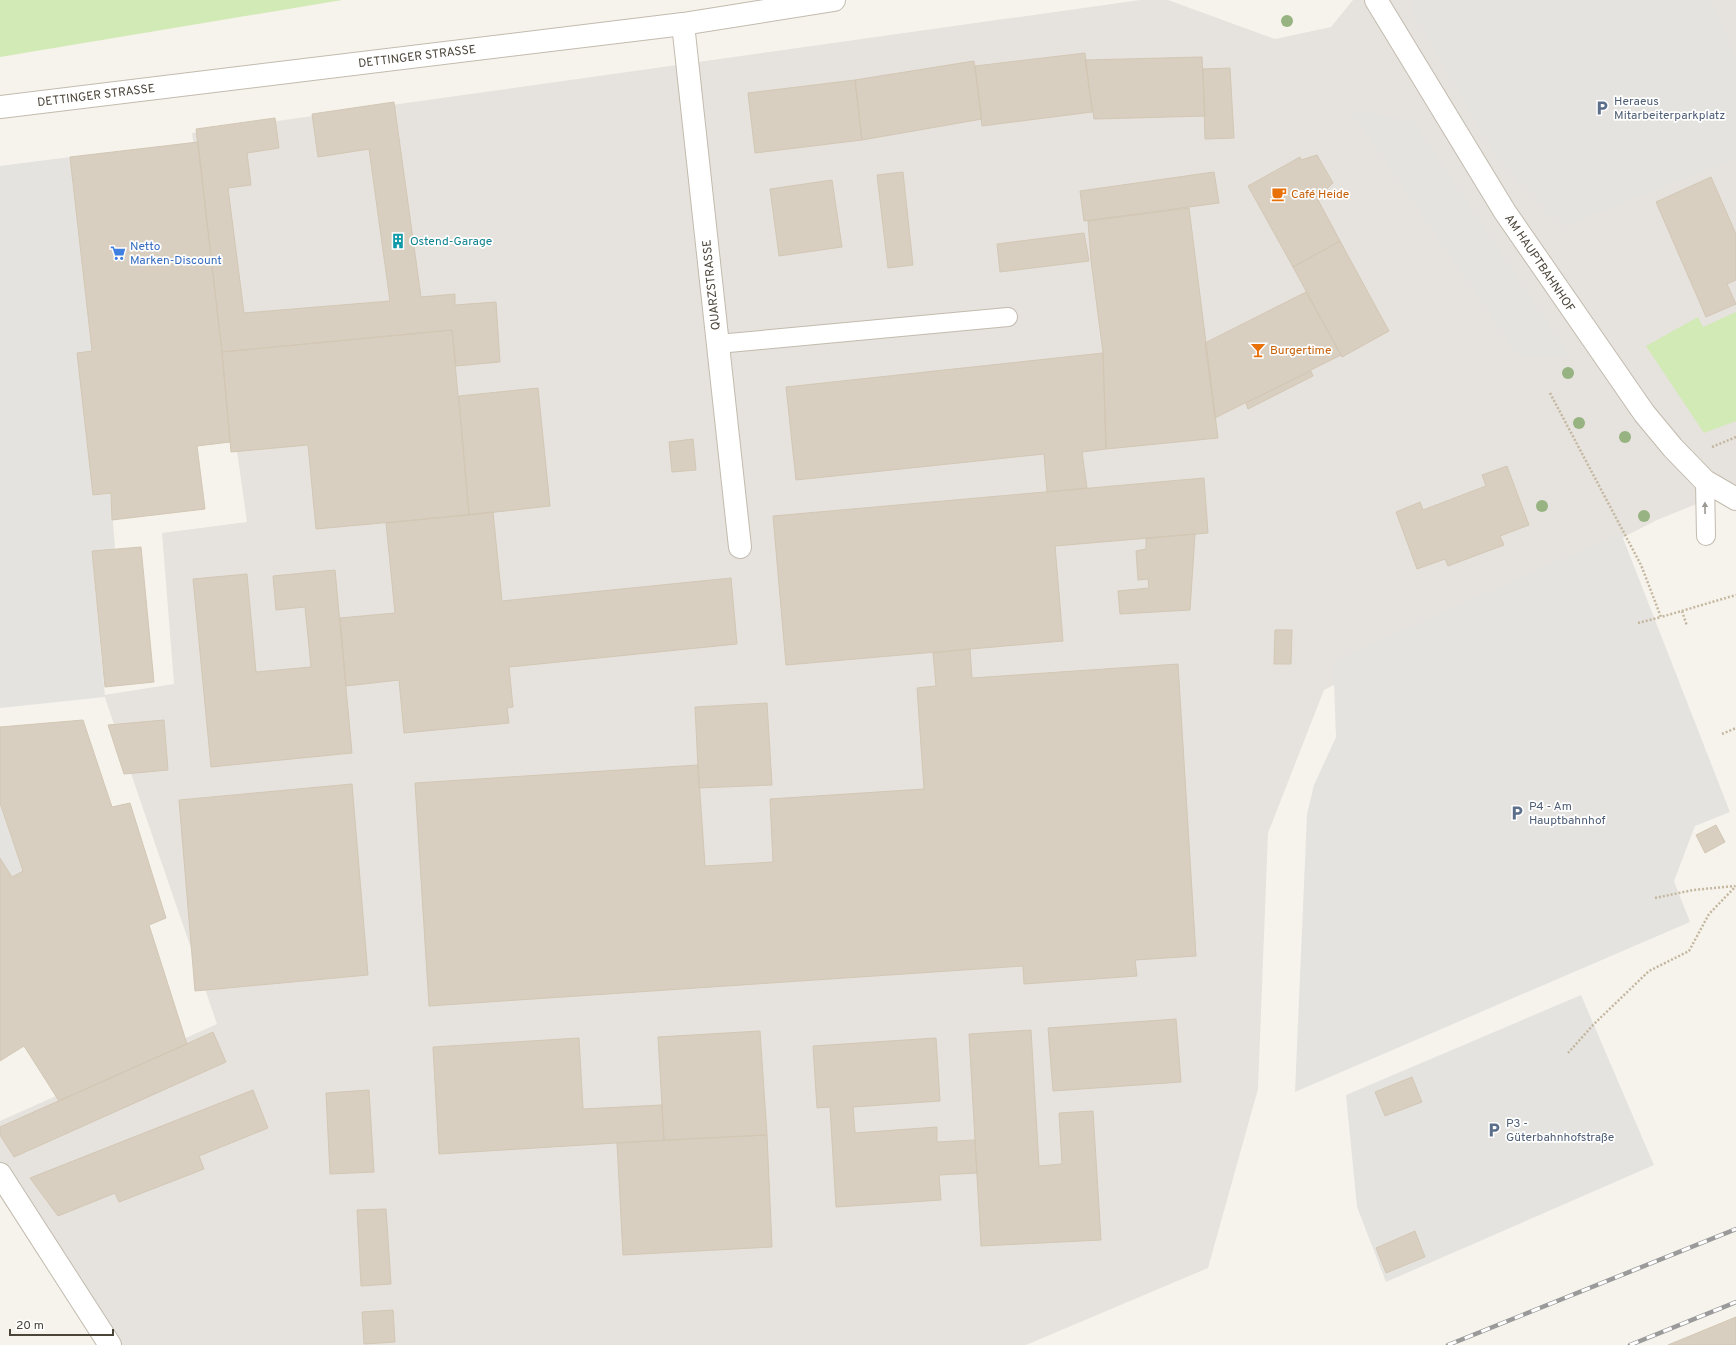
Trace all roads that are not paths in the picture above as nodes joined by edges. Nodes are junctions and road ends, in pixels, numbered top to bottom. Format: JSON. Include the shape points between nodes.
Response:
{"nodes":[{"id":1,"x":834,"y":0,"type":"edge"},
{"id":2,"x":1376,"y":0,"type":"edge"},
{"id":3,"x":683,"y":24,"type":"junction"},
{"id":4,"x":0,"y":107,"type":"edge"},
{"id":5,"x":1008,"y":317,"type":"dead end"},
{"id":6,"x":718,"y":344,"type":"junction"},
{"id":7,"x":1705,"y":481,"type":"junction"},
{"id":8,"x":1736,"y":499,"type":"edge"},
{"id":9,"x":1706,"y":536,"type":"dead end"},
{"id":10,"x":740,"y":547,"type":"dead end"},
{"id":11,"x":0,"y":1174,"type":"edge"},
{"id":12,"x":110,"y":1345,"type":"edge"}],
"edges":[{"from":1,"to":3,"type":"street","name":"DETTINGER STRASSE"},
{"from":2,"to":7,"type":"street","name":"AM HAUPTBAHNHOF","via":[[1509,218],[1644,413]]},
{"from":3,"to":4,"type":"street","name":"DETTINGER STRASSE"},
{"from":3,"to":6,"type":"street","name":"QUARZSTRASSE"},
{"from":5,"to":6,"type":"lane"},
{"from":6,"to":10,"type":"street","name":"QUARZSTRASSE"},
{"from":7,"to":8,"type":"street","name":"AM HAUPTBAHNHOF"},
{"from":9,"to":7,"type":"lane","one_way":true},
{"from":11,"to":12,"type":"street"}]}
